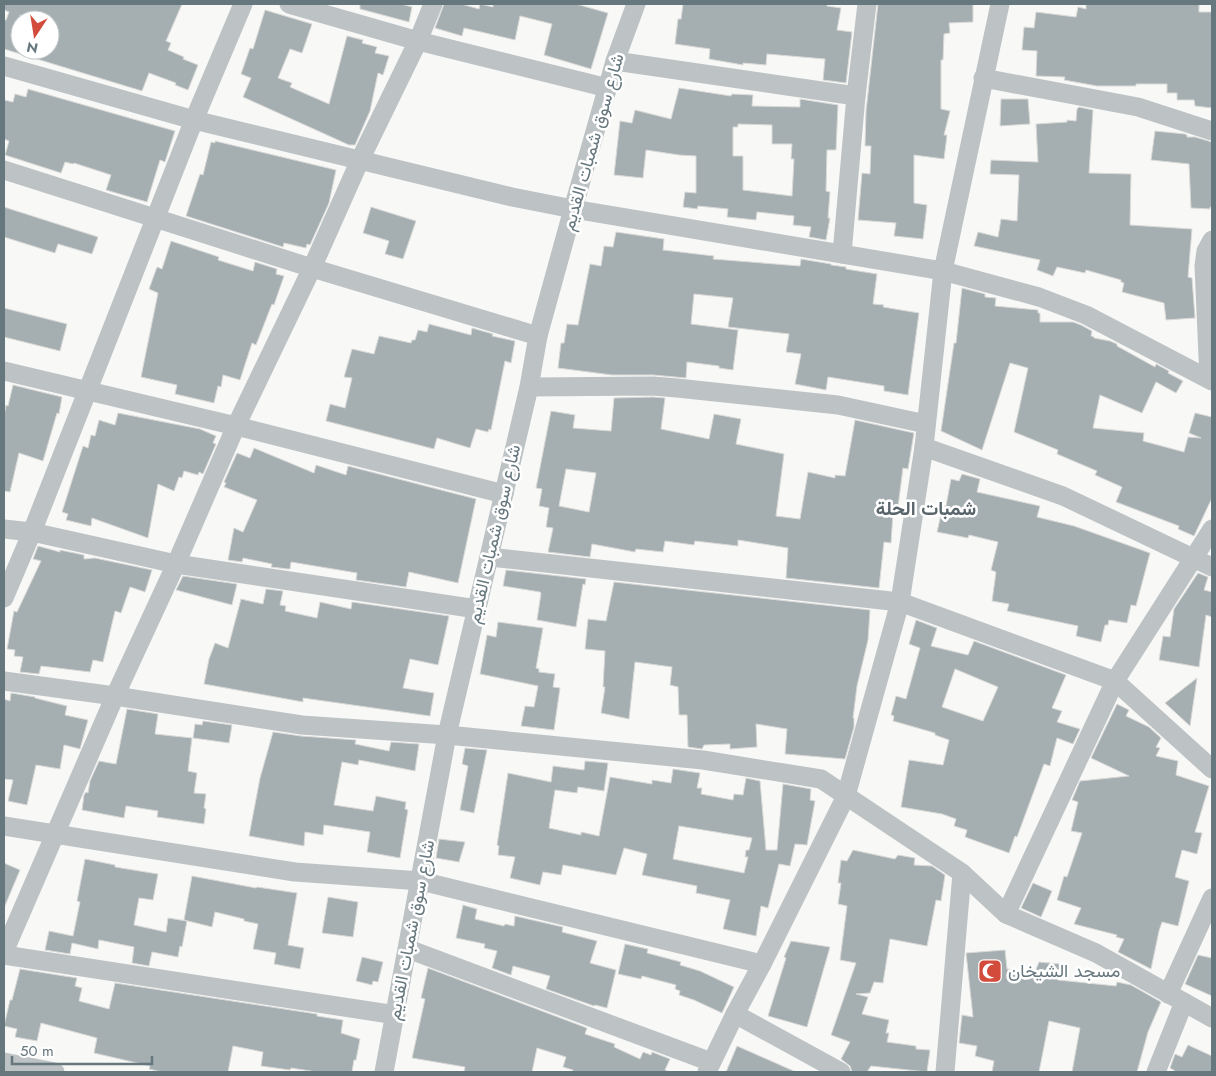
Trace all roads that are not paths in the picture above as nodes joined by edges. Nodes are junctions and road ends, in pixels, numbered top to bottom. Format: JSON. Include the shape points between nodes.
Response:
{"nodes":[{"id":1,"x":243,"y":4,"type":"edge"},
{"id":2,"x":289,"y":4,"type":"edge"},
{"id":3,"x":433,"y":4,"type":"edge"},
{"id":4,"x":636,"y":4,"type":"edge"},
{"id":5,"x":867,"y":4,"type":"edge"},
{"id":6,"x":1000,"y":4,"type":"edge"},
{"id":7,"x":418,"y":41,"type":"junction"},
{"id":8,"x":616,"y":60,"type":"junction"},
{"id":9,"x":4,"y":66,"type":"edge"},
{"id":10,"x":983,"y":78,"type":"junction"},
{"id":11,"x":608,"y":88,"type":"junction"},
{"id":12,"x":856,"y":96,"type":"junction"},
{"id":13,"x":194,"y":120,"type":"junction"},
{"id":14,"x":1212,"y":131,"type":"edge"},
{"id":15,"x":360,"y":160,"type":"junction"},
{"id":16,"x":4,"y":170,"type":"edge"},
{"id":17,"x":572,"y":209,"type":"junction"},
{"id":18,"x":155,"y":219,"type":"junction"},
{"id":19,"x":1212,"y":240,"type":"edge"},
{"id":20,"x":842,"y":254,"type":"junction"},
{"id":21,"x":312,"y":268,"type":"junction"},
{"id":22,"x":943,"y":271,"type":"junction"},
{"id":23,"x":538,"y":336,"type":"junction"},
{"id":24,"x":4,"y":371,"type":"edge"},
{"id":25,"x":1211,"y":380,"type":"edge"},
{"id":26,"x":528,"y":387,"type":"junction"},
{"id":27,"x":87,"y":391,"type":"junction"},
{"id":28,"x":926,"y":424,"type":"junction"},
{"id":29,"x":236,"y":426,"type":"junction"},
{"id":30,"x":924,"y":447,"type":"junction"},
{"id":31,"x":504,"y":494,"type":"junction"},
{"id":32,"x":4,"y":529,"type":"edge"},
{"id":33,"x":1212,"y":529,"type":"edge"},
{"id":34,"x":32,"y":532,"type":"junction"},
{"id":35,"x":490,"y":557,"type":"junction"},
{"id":36,"x":1194,"y":558,"type":"junction"},
{"id":37,"x":176,"y":564,"type":"junction"},
{"id":38,"x":1212,"y":567,"type":"edge"},
{"id":39,"x":4,"y":598,"type":"edge"},
{"id":40,"x":900,"y":602,"type":"junction"},
{"id":41,"x":477,"y":609,"type":"junction"},
{"id":42,"x":1115,"y":681,"type":"junction"},
{"id":43,"x":4,"y":682,"type":"edge"},
{"id":44,"x":115,"y":696,"type":"junction"},
{"id":45,"x":447,"y":735,"type":"junction"},
{"id":46,"x":1212,"y":769,"type":"edge"},
{"id":47,"x":846,"y":796,"type":"junction"},
{"id":48,"x":4,"y":826,"type":"edge"},
{"id":49,"x":55,"y":835,"type":"junction"},
{"id":50,"x":962,"y":873,"type":"junction"},
{"id":51,"x":421,"y":881,"type":"junction"},
{"id":52,"x":1212,"y":898,"type":"edge"},
{"id":53,"x":1006,"y":914,"type":"junction"},
{"id":54,"x":408,"y":949,"type":"junction"},
{"id":55,"x":4,"y":953,"type":"edge"},
{"id":56,"x":762,"y":964,"type":"junction"},
{"id":57,"x":1176,"y":998,"type":"junction"},
{"id":58,"x":735,"y":1014,"type":"junction"},
{"id":59,"x":396,"y":1015,"type":"junction"},
{"id":60,"x":1212,"y":1018,"type":"edge"},
{"id":61,"x":4,"y":1062,"type":"edge"},
{"id":62,"x":709,"y":1067,"type":"edge"},
{"id":63,"x":55,"y":1072,"type":"edge"},
{"id":64,"x":384,"y":1072,"type":"edge"},
{"id":65,"x":841,"y":1072,"type":"edge"},
{"id":66,"x":945,"y":1072,"type":"edge"},
{"id":67,"x":1156,"y":1072,"type":"edge"}],
"edges":[{"from":1,"to":13,"type":"street"},
{"from":2,"to":7,"type":"street"},
{"from":3,"to":7,"type":"street"},
{"from":4,"to":8,"type":"street","name":"شارع سوق شمبات القديم"},
{"from":5,"to":12,"type":"street"},
{"from":6,"to":10,"type":"street"},
{"from":7,"to":11,"type":"street"},
{"from":7,"to":15,"type":"street"},
{"from":8,"to":11,"type":"street","name":"شارع سوق شمبات القديم"},
{"from":8,"to":12,"type":"street"},
{"from":9,"to":13,"type":"street"},
{"from":10,"to":14,"type":"street","via":[[1138,107]]},
{"from":10,"to":22,"type":"street"},
{"from":11,"to":17,"type":"street","name":"شارع سوق شمبات القديم"},
{"from":12,"to":20,"type":"street"},
{"from":13,"to":15,"type":"street"},
{"from":13,"to":18,"type":"street"},
{"from":15,"to":17,"type":"street"},
{"from":15,"to":21,"type":"street"},
{"from":16,"to":18,"type":"street"},
{"from":17,"to":20,"type":"street"},
{"from":17,"to":23,"type":"street","name":"شارع سوق شمبات القديم"},
{"from":18,"to":21,"type":"street"},
{"from":18,"to":27,"type":"street"},
{"from":19,"to":25,"type":"street","via":[[1204,266]]},
{"from":20,"to":22,"type":"street"},
{"from":21,"to":23,"type":"street"},
{"from":21,"to":29,"type":"street"},
{"from":22,"to":25,"type":"street","via":[[1040,297],[1086,315]]},
{"from":22,"to":28,"type":"street"},
{"from":23,"to":26,"type":"street","name":"شارع سوق شمبات القديم"},
{"from":24,"to":27,"type":"street"},
{"from":26,"to":28,"type":"street","via":[[669,387],[838,405]]},
{"from":26,"to":31,"type":"street","name":"شارع سوق شمبات القديم"},
{"from":27,"to":29,"type":"street"},
{"from":27,"to":34,"type":"street"},
{"from":28,"to":30,"type":"street"},
{"from":29,"to":31,"type":"street"},
{"from":29,"to":37,"type":"street"},
{"from":30,"to":36,"type":"street","via":[[1063,496]]},
{"from":30,"to":40,"type":"street"},
{"from":31,"to":35,"type":"street","name":"شارع سوق شمبات القديم"},
{"from":32,"to":34,"type":"street"},
{"from":33,"to":36,"type":"street"},
{"from":34,"to":37,"type":"street"},
{"from":34,"to":39,"type":"street"},
{"from":35,"to":40,"type":"street"},
{"from":35,"to":41,"type":"street","name":"شارع سوق شمبات القديم"},
{"from":36,"to":38,"type":"street"},
{"from":36,"to":42,"type":"street"},
{"from":37,"to":41,"type":"street"},
{"from":37,"to":44,"type":"street"},
{"from":40,"to":42,"type":"street"},
{"from":40,"to":47,"type":"street"},
{"from":41,"to":45,"type":"street","name":"شارع سوق شمبات القديم"},
{"from":42,"to":46,"type":"street"},
{"from":42,"to":53,"type":"street"},
{"from":43,"to":44,"type":"street"},
{"from":44,"to":45,"type":"street","via":[[302,725]]},
{"from":44,"to":49,"type":"street"},
{"from":45,"to":47,"type":"street","via":[[703,760],[821,779]]},
{"from":45,"to":51,"type":"street","name":"شارع سوق شمبات القديم"},
{"from":47,"to":50,"type":"street"},
{"from":47,"to":56,"type":"street"},
{"from":48,"to":49,"type":"street"},
{"from":49,"to":51,"type":"street","via":[[295,872]]},
{"from":49,"to":55,"type":"street"},
{"from":50,"to":53,"type":"street"},
{"from":50,"to":66,"type":"street"},
{"from":51,"to":54,"type":"street","name":"شارع سوق شمبات القديم"},
{"from":51,"to":56,"type":"street"},
{"from":52,"to":57,"type":"street"},
{"from":53,"to":57,"type":"street","via":[[1096,953]]},
{"from":54,"to":59,"type":"street","name":"شارع سوق شمبات القديم"},
{"from":54,"to":62,"type":"street"},
{"from":55,"to":59,"type":"street"},
{"from":56,"to":58,"type":"street"},
{"from":57,"to":60,"type":"street"},
{"from":57,"to":67,"type":"street"},
{"from":58,"to":62,"type":"street"},
{"from":58,"to":65,"type":"street"},
{"from":59,"to":64,"type":"street","name":"شارع سوق شمبات القديم"},
{"from":61,"to":63,"type":"street"}]}
